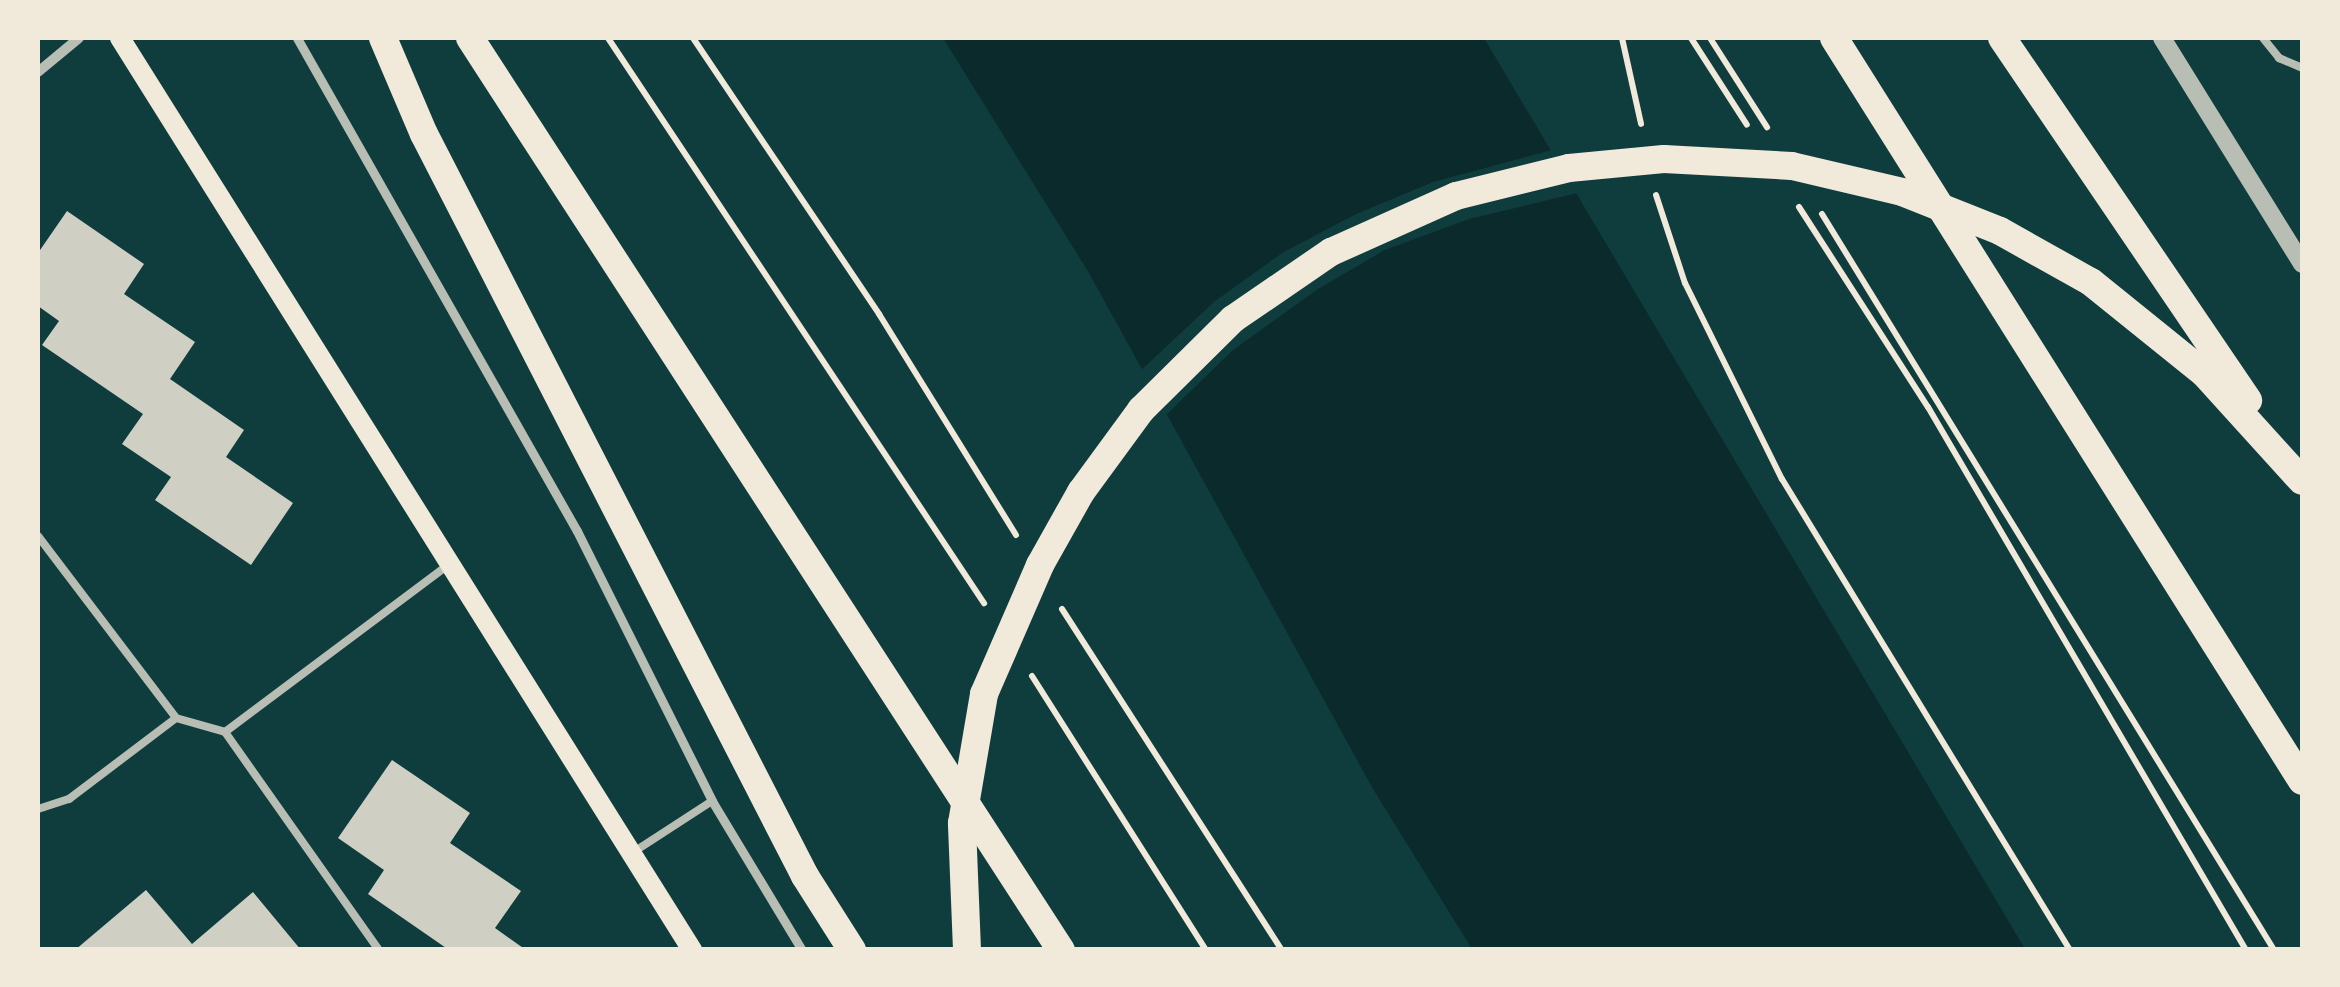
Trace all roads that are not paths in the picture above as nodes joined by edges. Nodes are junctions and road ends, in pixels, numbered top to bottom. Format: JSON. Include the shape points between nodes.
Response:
{"nodes":[{"id":1,"x":80,"y":38,"type":"edge"},
{"id":2,"x":120,"y":38,"type":"edge"},
{"id":3,"x":296,"y":38,"type":"edge"},
{"id":4,"x":383,"y":38,"type":"edge"},
{"id":5,"x":470,"y":38,"type":"edge"},
{"id":6,"x":1834,"y":38,"type":"edge"},
{"id":7,"x":2002,"y":38,"type":"edge"},
{"id":8,"x":2162,"y":38,"type":"edge"},
{"id":9,"x":2263,"y":38,"type":"edge"},
{"id":10,"x":2302,"y":68,"type":"edge"},
{"id":11,"x":38,"y":72,"type":"edge"},
{"id":12,"x":2302,"y":264,"type":"edge"},
{"id":13,"x":2302,"y":481,"type":"edge"},
{"id":14,"x":38,"y":536,"type":"edge"},
{"id":15,"x":450,"y":563,"type":"junction"},
{"id":16,"x":176,"y":718,"type":"junction"},
{"id":17,"x":225,"y":732,"type":"junction"},
{"id":18,"x":2302,"y":781,"type":"edge"},
{"id":19,"x":712,"y":801,"type":"junction"},
{"id":20,"x":38,"y":810,"type":"edge"},
{"id":21,"x":632,"y":853,"type":"junction"},
{"id":22,"x":378,"y":950,"type":"edge"},
{"id":23,"x":692,"y":950,"type":"edge"},
{"id":24,"x":802,"y":950,"type":"edge"},
{"id":25,"x":852,"y":950,"type":"edge"},
{"id":26,"x":967,"y":950,"type":"edge"},
{"id":27,"x":1061,"y":950,"type":"edge"}],
"edges":[{"from":1,"to":11,"type":"street"},
{"from":2,"to":15,"type":"main road"},
{"from":3,"to":19,"type":"street","via":[[577,531]]},
{"from":4,"to":25,"type":"highway","via":[[424,134],[804,876]]},
{"from":5,"to":27,"type":"highway"},
{"from":6,"to":18,"type":"highway"},
{"from":7,"to":13,"type":"highway"},
{"from":8,"to":12,"type":"street"},
{"from":9,"to":10,"type":"lane","via":[[2280,58]]},
{"from":13,"to":26,"type":"highway","via":[[2205,374],[2122,307],[2068,267],[1953,210],[1851,178],[1732,159],[1618,162],[1516,179],[1435,204],[1331,252],[1233,319],[1171,376],[1108,452],[1049,547],[984,694],[961,847]]},
{"from":14,"to":16,"type":"lane"},
{"from":15,"to":17,"type":"lane"},
{"from":15,"to":21,"type":"main road"},
{"from":16,"to":17,"type":"lane"},
{"from":16,"to":20,"type":"lane","via":[[69,798]]},
{"from":17,"to":22,"type":"lane"},
{"from":19,"to":21,"type":"lane"},
{"from":19,"to":24,"type":"street"},
{"from":21,"to":23,"type":"main road"}]}
